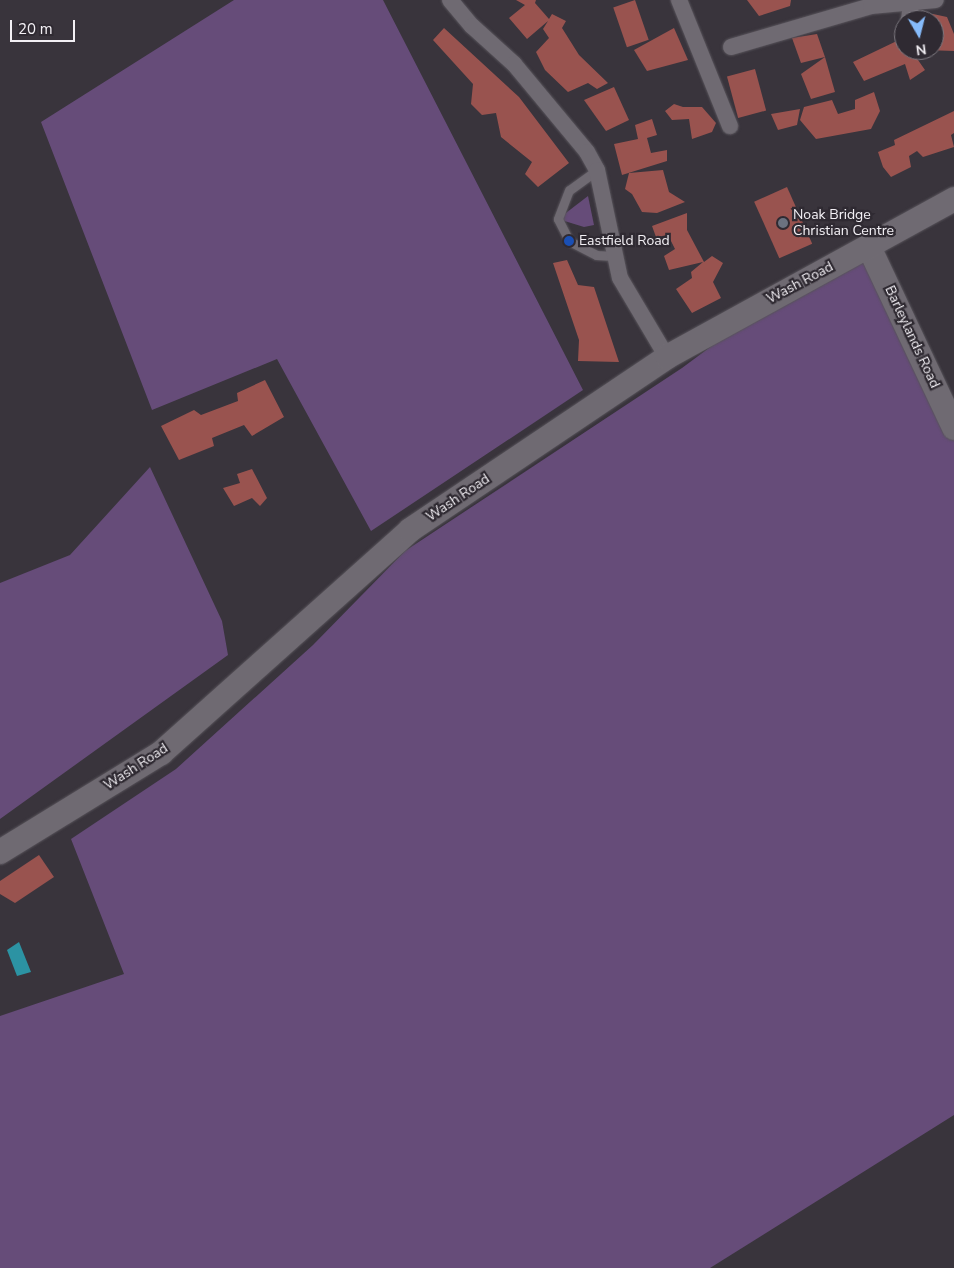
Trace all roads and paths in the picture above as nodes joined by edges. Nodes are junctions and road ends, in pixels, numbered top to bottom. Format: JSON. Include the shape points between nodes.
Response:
{"nodes":[{"id":1,"x":450,"y":0,"type":"edge"},
{"id":2,"x":679,"y":0,"type":"edge"},
{"id":3,"x":936,"y":0,"type":"edge"},
{"id":4,"x":910,"y":4,"type":"junction"},
{"id":5,"x":910,"y":10,"type":"edge"},
{"id":6,"x":731,"y":46,"type":"dead end"},
{"id":7,"x":730,"y":126,"type":"dead end"},
{"id":8,"x":597,"y":170,"type":"junction"},
{"id":9,"x":954,"y":199,"type":"edge"},
{"id":10,"x":869,"y":247,"type":"junction"},
{"id":11,"x":613,"y":256,"type":"junction"},
{"id":12,"x":667,"y":357,"type":"junction"},
{"id":13,"x":954,"y":428,"type":"edge"},
{"id":14,"x":0,"y":852,"type":"edge"}],
"edges":[{"from":1,"to":8,"type":"street","via":[[553,108]]},
{"from":2,"to":7,"type":"street"},
{"from":3,"to":4,"type":"street"},
{"from":4,"to":5,"type":"street"},
{"from":4,"to":6,"type":"street","via":[[872,6]]},
{"from":8,"to":11,"type":"street"},
{"from":8,"to":11,"type":"lane","via":[[569,190],[558,219],[569,241],[596,255]]},
{"from":9,"to":10,"type":"street","name":"Wash Road"},
{"from":10,"to":12,"type":"street","name":"Wash Road"},
{"from":10,"to":13,"type":"street","name":"Barleylands Road"},
{"from":11,"to":12,"type":"street","via":[[620,278]]},
{"from":12,"to":14,"type":"street","name":"Wash Road","via":[[410,530],[161,753]]}]}
